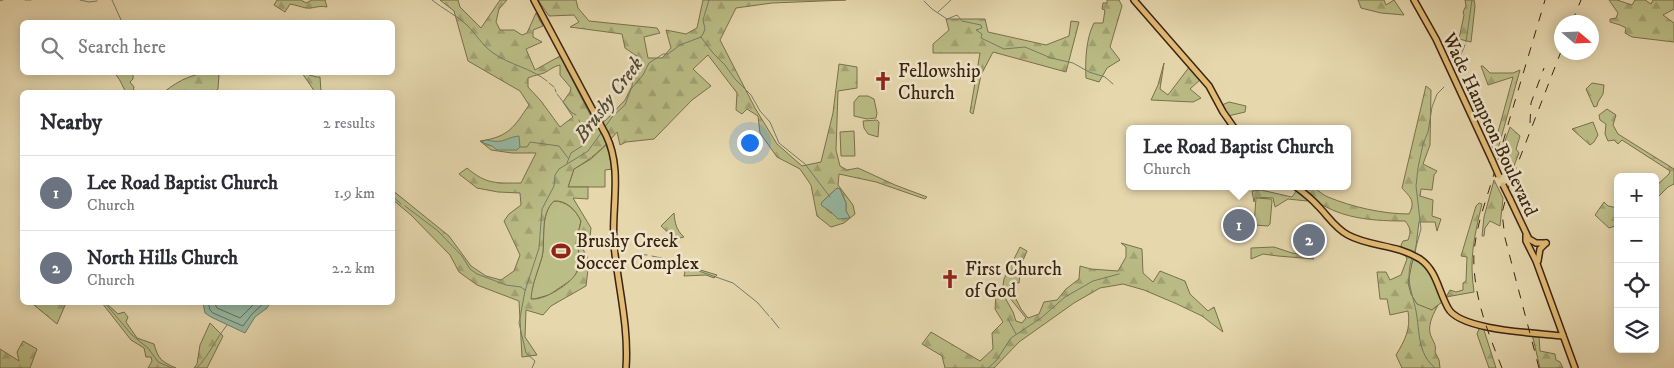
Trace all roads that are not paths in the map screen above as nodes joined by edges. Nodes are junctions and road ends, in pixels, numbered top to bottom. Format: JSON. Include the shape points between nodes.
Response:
{"nodes":[{"id":1,"x":534,"y":0,"type":"edge"},
{"id":2,"x":1134,"y":0,"type":"edge"},
{"id":3,"x":1414,"y":0,"type":"edge"},
{"id":4,"x":1232,"y":125,"type":"edge"},
{"id":5,"x":1300,"y":190,"type":"edge"},
{"id":6,"x":1528,"y":237,"type":"junction"},
{"id":7,"x":1538,"y":267,"type":"junction"},
{"id":8,"x":1563,"y":336,"type":"junction"},
{"id":9,"x":626,"y":368,"type":"edge"},
{"id":10,"x":1575,"y":368,"type":"edge"}],
"edges":[{"from":1,"to":9,"type":"main road","via":[[613,153],[616,167],[614,243],[627,335]]},
{"from":2,"to":4,"type":"main road","via":[[1209,86]]},
{"from":3,"to":6,"type":"main road","name":"Wade Hampton Boulevard","bridge":true,"via":[[1436,39]]},
{"from":5,"to":8,"type":"main road","via":[[1348,234],[1395,247],[1425,264],[1438,283],[1448,308],[1460,318],[1486,328]]},
{"from":6,"to":7,"type":"main road","name":"Wade Hampton Boulevard"},
{"from":6,"to":7,"type":"main road","via":[[1536,243],[1546,244],[1538,252]]},
{"from":7,"to":8,"type":"main road","name":"Wade Hampton Boulevard"},
{"from":8,"to":10,"type":"main road","name":"Wade Hampton Boulevard"}]}
